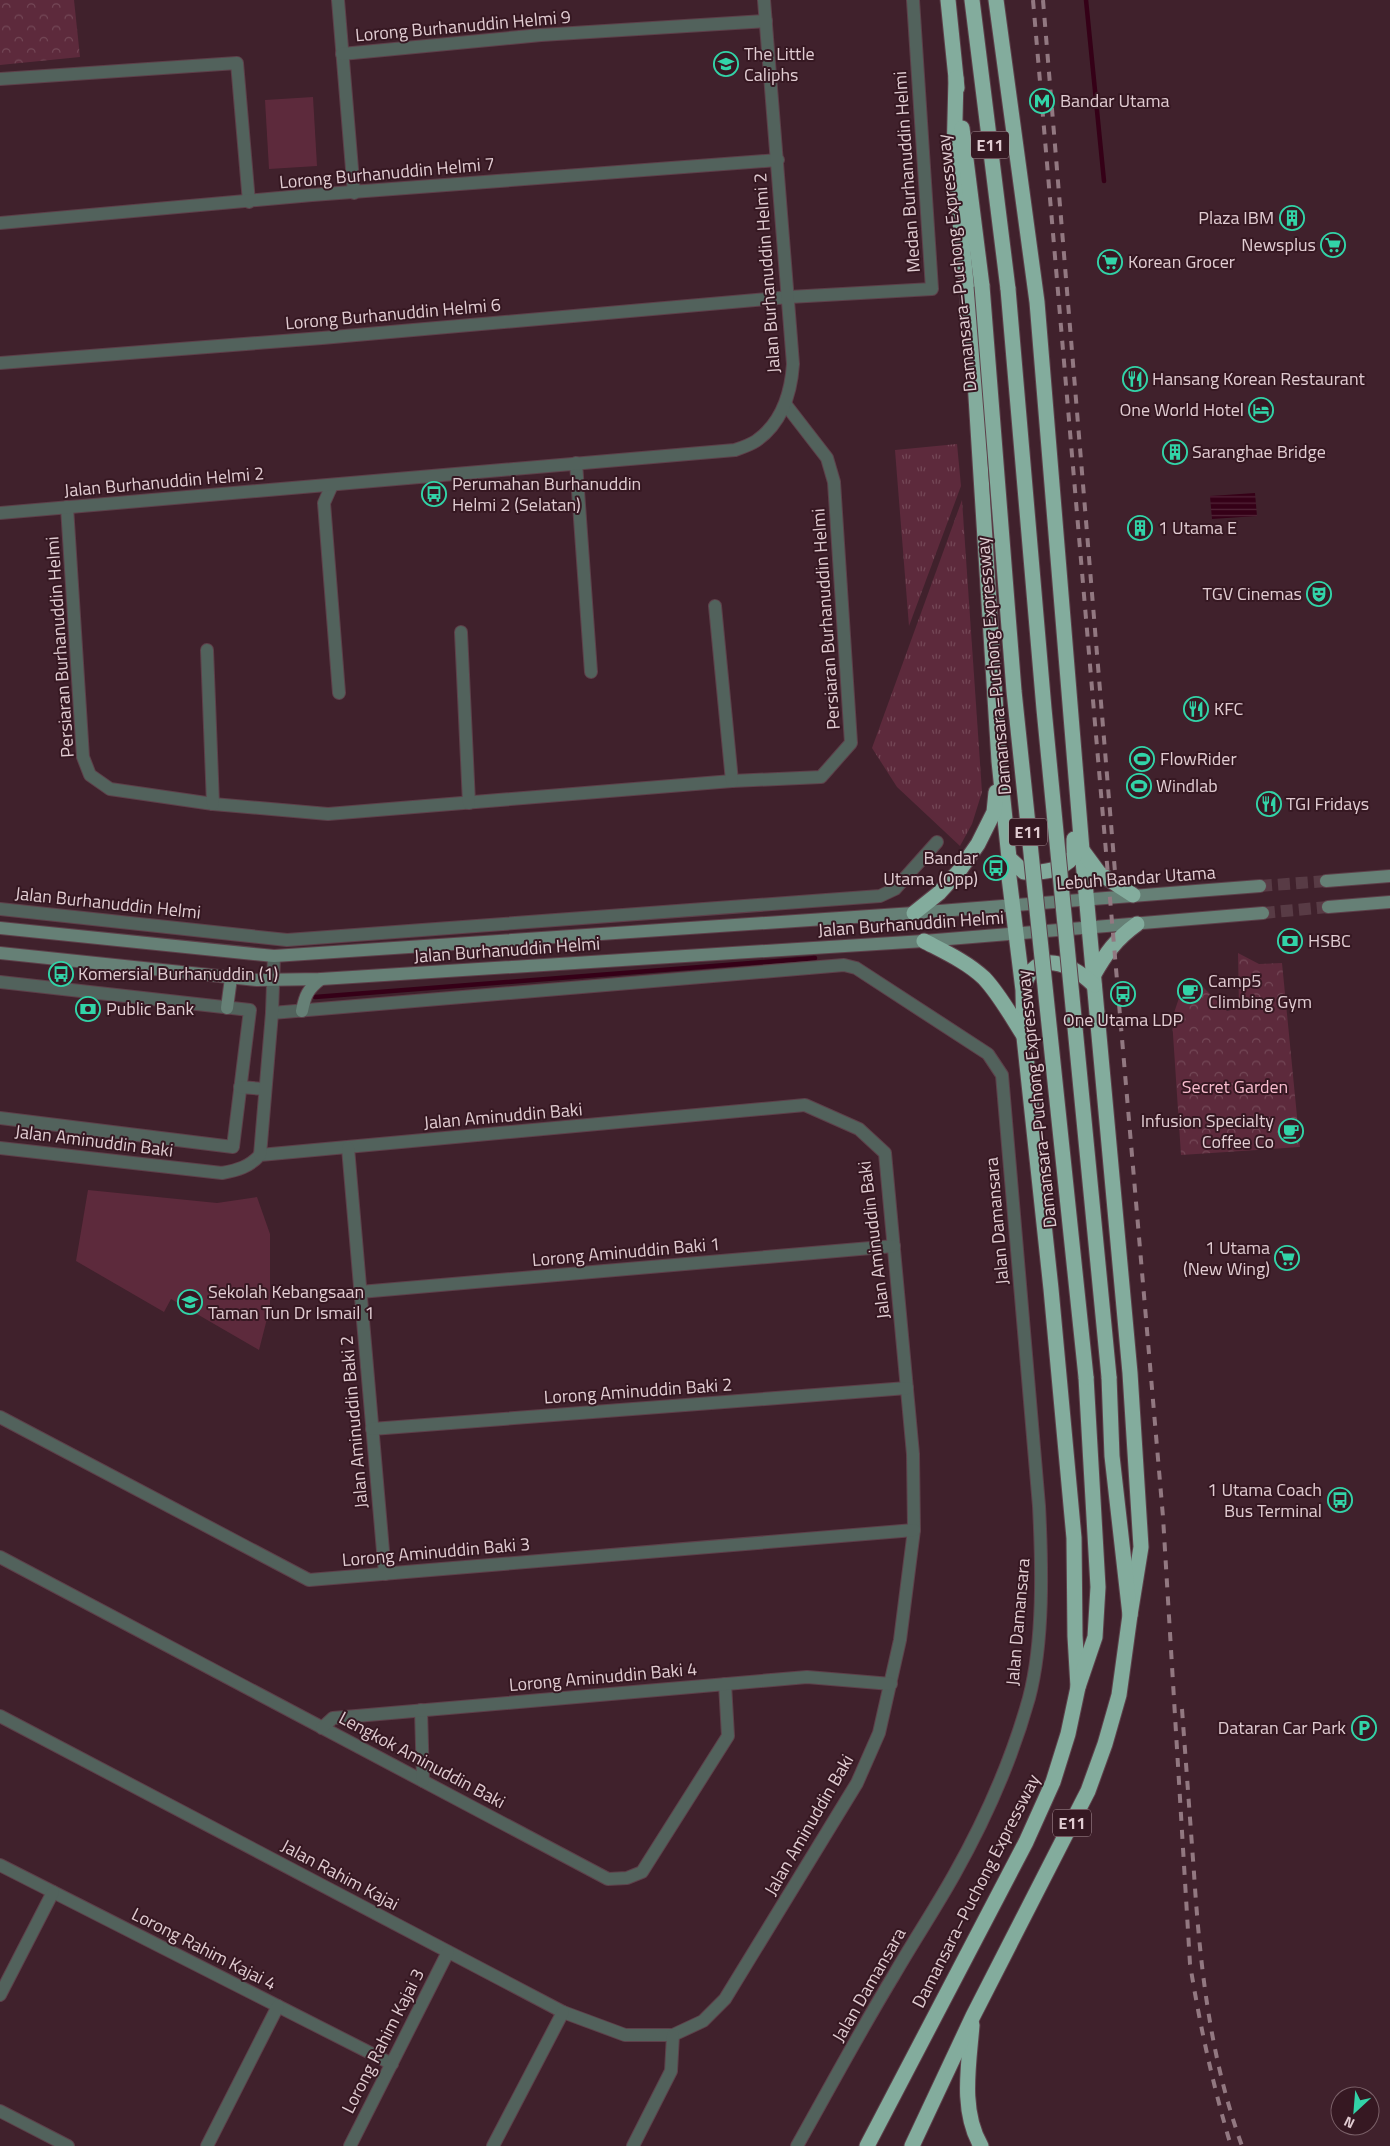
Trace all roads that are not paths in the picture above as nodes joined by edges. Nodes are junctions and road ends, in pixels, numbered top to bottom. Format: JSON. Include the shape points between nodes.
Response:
{"nodes":[{"id":1,"x":338,"y":0,"type":"edge"},
{"id":2,"x":764,"y":0,"type":"edge"},
{"id":3,"x":913,"y":0,"type":"edge"},
{"id":4,"x":948,"y":0,"type":"edge"},
{"id":5,"x":972,"y":0,"type":"edge"},
{"id":6,"x":997,"y":0,"type":"edge"},
{"id":7,"x":766,"y":21,"type":"junction"},
{"id":8,"x":342,"y":54,"type":"junction"},
{"id":9,"x":956,"y":78,"type":"junction"},
{"id":10,"x":0,"y":79,"type":"edge"},
{"id":11,"x":778,"y":160,"type":"junction"},
{"id":12,"x":354,"y":193,"type":"junction"},
{"id":13,"x":249,"y":202,"type":"junction"},
{"id":14,"x":0,"y":223,"type":"edge"},
{"id":15,"x":789,"y":297,"type":"junction"},
{"id":16,"x":0,"y":364,"type":"edge"},
{"id":17,"x":786,"y":404,"type":"junction"},
{"id":18,"x":576,"y":464,"type":"junction"},
{"id":19,"x":332,"y":485,"type":"junction"},
{"id":20,"x":67,"y":508,"type":"junction"},
{"id":21,"x":0,"y":513,"type":"edge"},
{"id":22,"x":715,"y":606,"type":"dead end"},
{"id":23,"x":460,"y":632,"type":"dead end"},
{"id":24,"x":207,"y":650,"type":"dead end"},
{"id":25,"x":591,"y":672,"type":"dead end"},
{"id":26,"x":339,"y":693,"type":"dead end"},
{"id":27,"x":1074,"y":743,"type":"junction"},
{"id":28,"x":999,"y":761,"type":"junction"},
{"id":29,"x":732,"y":781,"type":"junction"},
{"id":30,"x":469,"y":803,"type":"junction"},
{"id":31,"x":213,"y":804,"type":"junction"},
{"id":32,"x":937,"y":842,"type":"dead end"},
{"id":33,"x":1082,"y":850,"type":"junction"},
{"id":34,"x":1009,"y":858,"type":"junction"},
{"id":35,"x":1390,"y":876,"type":"edge"},
{"id":36,"x":1326,"y":881,"type":"tunnel mouth"},
{"id":37,"x":1260,"y":886,"type":"tunnel mouth"},
{"id":38,"x":1133,"y":895,"type":"junction"},
{"id":39,"x":1086,"y":899,"type":"junction"},
{"id":40,"x":1390,"y":902,"type":"edge"},
{"id":41,"x":1014,"y":905,"type":"junction"},
{"id":42,"x":1328,"y":908,"type":"tunnel mouth"},
{"id":43,"x":0,"y":909,"type":"edge"},
{"id":44,"x":914,"y":913,"type":"junction"},
{"id":45,"x":1263,"y":913,"type":"tunnel mouth"},
{"id":46,"x":1136,"y":924,"type":"junction"},
{"id":47,"x":0,"y":928,"type":"edge"},
{"id":48,"x":1089,"y":928,"type":"junction"},
{"id":49,"x":1017,"y":934,"type":"junction"},
{"id":50,"x":924,"y":941,"type":"junction"},
{"id":51,"x":0,"y":953,"type":"edge"},
{"id":52,"x":274,"y":956,"type":"junction"},
{"id":53,"x":231,"y":978,"type":"junction"},
{"id":54,"x":321,"y":980,"type":"junction"},
{"id":55,"x":1094,"y":980,"type":"junction"},
{"id":56,"x":272,"y":981,"type":"junction"},
{"id":57,"x":0,"y":982,"type":"edge"},
{"id":58,"x":1023,"y":990,"type":"junction"},
{"id":59,"x":227,"y":1008,"type":"junction"},
{"id":60,"x":302,"y":1011,"type":"junction"},
{"id":61,"x":272,"y":1013,"type":"junction"},
{"id":62,"x":1024,"y":1037,"type":"junction"},
{"id":63,"x":1002,"y":1075,"type":"joint"},
{"id":64,"x":240,"y":1087,"type":"junction"},
{"id":65,"x":264,"y":1089,"type":"junction"},
{"id":66,"x":0,"y":1118,"type":"edge"},
{"id":67,"x":0,"y":1148,"type":"edge"},
{"id":68,"x":348,"y":1148,"type":"junction"},
{"id":69,"x":260,"y":1155,"type":"junction"},
{"id":70,"x":894,"y":1246,"type":"junction"},
{"id":71,"x":360,"y":1292,"type":"junction"},
{"id":72,"x":907,"y":1388,"type":"junction"},
{"id":73,"x":0,"y":1417,"type":"edge"},
{"id":74,"x":372,"y":1430,"type":"junction"},
{"id":75,"x":914,"y":1530,"type":"junction"},
{"id":76,"x":0,"y":1557,"type":"edge"},
{"id":77,"x":384,"y":1574,"type":"junction"},
{"id":78,"x":1130,"y":1615,"type":"junction"},
{"id":79,"x":725,"y":1684,"type":"junction"},
{"id":80,"x":891,"y":1684,"type":"junction"},
{"id":81,"x":1078,"y":1687,"type":"junction"},
{"id":82,"x":421,"y":1710,"type":"junction"},
{"id":83,"x":1,"y":1718,"type":"edge"},
{"id":84,"x":322,"y":1728,"type":"junction"},
{"id":85,"x":423,"y":1781,"type":"junction"},
{"id":86,"x":0,"y":1865,"type":"edge"},
{"id":87,"x":53,"y":1892,"type":"junction"},
{"id":88,"x":448,"y":1952,"type":"junction"},
{"id":89,"x":0,"y":1995,"type":"edge"},
{"id":90,"x":278,"y":2006,"type":"junction"},
{"id":91,"x":563,"y":2012,"type":"junction"},
{"id":92,"x":972,"y":2016,"type":"junction"},
{"id":93,"x":673,"y":2035,"type":"junction"},
{"id":94,"x":392,"y":2064,"type":"junction"},
{"id":95,"x":0,"y":2111,"type":"edge"},
{"id":96,"x":68,"y":2146,"type":"edge"},
{"id":97,"x":207,"y":2146,"type":"edge"},
{"id":98,"x":350,"y":2146,"type":"edge"},
{"id":99,"x":493,"y":2146,"type":"edge"},
{"id":100,"x":633,"y":2146,"type":"edge"},
{"id":101,"x":797,"y":2146,"type":"edge"},
{"id":102,"x":867,"y":2146,"type":"edge"},
{"id":103,"x":912,"y":2146,"type":"edge"},
{"id":104,"x":981,"y":2146,"type":"edge"}],
"edges":[{"from":1,"to":8,"type":"street"},
{"from":2,"to":7,"type":"street","name":"Jalan Burhanuddin Helmi 2"},
{"from":3,"to":15,"type":"street","name":"Medan Burhanuddin Helmi","via":[[932,289]]},
{"from":4,"to":9,"type":"highway","name":"Damansara–Puchong Expressway","number":"E11"},
{"from":5,"to":78,"type":"highway","number":"E11","bridge":true,"via":[[1008,289],[1044,709],[1109,1377],[1112,1456]]},
{"from":6,"to":27,"type":"highway","via":[[1037,302]]},
{"from":7,"to":8,"type":"street","name":"Lorong Burhanuddin Helmi 9","via":[[541,35]]},
{"from":7,"to":11,"type":"street","name":"Jalan Burhanuddin Helmi 2"},
{"from":8,"to":12,"type":"street"},
{"from":9,"to":28,"type":"highway","via":[[954,159],[974,365]]},
{"from":9,"to":81,"type":"highway","name":"Damansara–Puchong Expressway","number":"E11","bridge":true,"via":[[982,286],[1014,691],[1086,1377],[1098,1587],[1096,1636]]},
{"from":10,"to":13,"type":"street","via":[[237,63]]},
{"from":11,"to":12,"type":"street","name":"Lorong Burhanuddin Helmi 7"},
{"from":11,"to":15,"type":"street","name":"Jalan Burhanuddin Helmi 2"},
{"from":12,"to":13,"type":"street","name":"Lorong Burhanuddin Helmi 7"},
{"from":13,"to":14,"type":"street","name":"Lorong Burhanuddin Helmi 7"},
{"from":15,"to":16,"type":"street","name":"Lorong Burhanuddin Helmi 6"},
{"from":15,"to":17,"type":"street","name":"Jalan Burhanuddin Helmi 2","via":[[793,364],[792,385]]},
{"from":17,"to":18,"type":"street","name":"Jalan Burhanuddin Helmi 2","via":[[772,426],[756,442],[734,450]]},
{"from":17,"to":29,"type":"street","name":"Persiaran Burhanuddin Helmi","via":[[827,458],[834,482],[851,743],[821,777]]},
{"from":18,"to":19,"type":"street","name":"Jalan Burhanuddin Helmi 2"},
{"from":18,"to":25,"type":"street"},
{"from":19,"to":20,"type":"street","name":"Jalan Burhanuddin Helmi 2"},
{"from":19,"to":26,"type":"street","via":[[324,504]]},
{"from":20,"to":21,"type":"street","name":"Jalan Burhanuddin Helmi 2"},
{"from":20,"to":31,"type":"street","name":"Persiaran Burhanuddin Helmi","via":[[83,757],[90,775],[110,789]]},
{"from":22,"to":29,"type":"street"},
{"from":23,"to":30,"type":"street"},
{"from":24,"to":31,"type":"street"},
{"from":27,"to":33,"type":"highway"},
{"from":27,"to":34,"type":"highway","via":[[1070,755],[1074,856],[1067,864],[1041,873],[1024,872]]},
{"from":28,"to":34,"type":"highway"},
{"from":28,"to":44,"type":"highway","via":[[994,812],[978,844],[939,893]]},
{"from":29,"to":30,"type":"street","name":"Persiaran Burhanuddin Helmi"},
{"from":30,"to":31,"type":"street","name":"Persiaran Burhanuddin Helmi","via":[[328,814]]},
{"from":32,"to":43,"type":"street","name":"Jalan Burhanuddin Helmi","via":[[895,889],[880,896],[287,940]]},
{"from":33,"to":38,"type":"highway","via":[[1099,872]]},
{"from":33,"to":39,"type":"highway"},
{"from":34,"to":41,"type":"highway"},
{"from":35,"to":36,"type":"main road"},
{"from":37,"to":38,"type":"main road","name":"Lebuh Bandar Utama"},
{"from":38,"to":39,"type":"main road","name":"Lebuh Bandar Utama"},
{"from":39,"to":41,"type":"main road","name":"Lebuh Bandar Utama"},
{"from":39,"to":48,"type":"highway"},
{"from":40,"to":42,"type":"main road"},
{"from":41,"to":44,"type":"main road","name":"Jalan Burhanuddin Helmi"},
{"from":41,"to":49,"type":"highway"},
{"from":44,"to":52,"type":"main road","name":"Jalan Burhanuddin Helmi"},
{"from":45,"to":46,"type":"main road"},
{"from":46,"to":48,"type":"main road"},
{"from":46,"to":55,"type":"highway","via":[[1106,952]]},
{"from":47,"to":52,"type":"main road","name":"Jalan Burhanuddin Helmi"},
{"from":48,"to":49,"type":"main road"},
{"from":48,"to":55,"type":"highway"},
{"from":49,"to":50,"type":"main road","name":"Jalan Burhanuddin Helmi"},
{"from":49,"to":58,"type":"highway"},
{"from":50,"to":54,"type":"main road","name":"Jalan Burhanuddin Helmi"},
{"from":50,"to":62,"type":"highway","via":[[983,977],[1002,1000]]},
{"from":51,"to":53,"type":"main road","name":"Jalan Burhanuddin Helmi"},
{"from":52,"to":56,"type":"street"},
{"from":53,"to":56,"type":"main road","name":"Jalan Burhanuddin Helmi"},
{"from":53,"to":59,"type":"main road"},
{"from":54,"to":56,"type":"main road","name":"Jalan Burhanuddin Helmi"},
{"from":54,"to":60,"type":"main road","via":[[309,988]]},
{"from":55,"to":58,"type":"highway","via":[[1064,964],[1051,962],[1027,973]]},
{"from":55,"to":78,"type":"highway","via":[[1130,1373],[1141,1547]]},
{"from":56,"to":61,"type":"street"},
{"from":57,"to":59,"type":"street"},
{"from":58,"to":62,"type":"highway"},
{"from":59,"to":64,"type":"street","via":[[250,1010]]},
{"from":60,"to":61,"type":"street","name":"Jalan Burhanuddin Helmi"},
{"from":60,"to":63,"type":"street","name":"Jalan Burhanuddin Helmi","via":[[844,965],[856,968],[988,1054]]},
{"from":61,"to":65,"type":"street"},
{"from":62,"to":81,"type":"highway","via":[[1074,1538]]},
{"from":63,"to":101,"type":"street","name":"Jalan Damansara","via":[[1042,1571],[1037,1647],[1029,1697],[1001,1776],[955,1874]]},
{"from":64,"to":65,"type":"street"},
{"from":64,"to":66,"type":"street","via":[[233,1147]]},
{"from":65,"to":69,"type":"street"},
{"from":67,"to":69,"type":"street","name":"Jalan Aminuddin Baki","via":[[222,1173],[252,1164]]},
{"from":68,"to":69,"type":"street","name":"Jalan Aminuddin Baki"},
{"from":68,"to":70,"type":"street","name":"Jalan Aminuddin Baki","via":[[805,1105],[859,1129],[884,1153]]},
{"from":68,"to":71,"type":"street","name":"Jalan Aminuddin Baki 2"},
{"from":70,"to":71,"type":"street","name":"Lorong Aminuddin Baki 1"},
{"from":70,"to":72,"type":"street","name":"Jalan Aminuddin Baki"},
{"from":71,"to":74,"type":"street","name":"Jalan Aminuddin Baki 2"},
{"from":72,"to":74,"type":"street","name":"Lorong Aminuddin Baki 2"},
{"from":72,"to":75,"type":"street","name":"Jalan Aminuddin Baki","via":[[913,1454]]},
{"from":73,"to":77,"type":"street","name":"Lorong Aminuddin Baki 3","via":[[309,1580]]},
{"from":74,"to":77,"type":"street","name":"Jalan Aminuddin Baki 2"},
{"from":75,"to":77,"type":"street","name":"Lorong Aminuddin Baki 3"},
{"from":75,"to":80,"type":"street","name":"Jalan Aminuddin Baki"},
{"from":76,"to":84,"type":"street","name":"Lengkok Aminuddin Baki"},
{"from":78,"to":92,"type":"highway","number":"E11","via":[[1119,1695],[1088,1791]]},
{"from":79,"to":80,"type":"street","name":"Lorong Aminuddin Baki 4","via":[[807,1677]]},
{"from":79,"to":82,"type":"street","name":"Lorong Aminuddin Baki 4"},
{"from":79,"to":85,"type":"street","name":"Lengkok Aminuddin Baki","via":[[728,1736],[642,1872],[627,1878],[608,1879]]},
{"from":80,"to":93,"type":"street","name":"Jalan Aminuddin Baki","via":[[879,1734],[857,1783],[725,1999],[703,2021]]},
{"from":81,"to":102,"type":"highway","name":"Damansara–Puchong Expressway","number":"E11","via":[[1053,1782],[1026,1842]]},
{"from":82,"to":84,"type":"street","name":"Lorong Aminuddin Baki 4","via":[[333,1718]]},
{"from":82,"to":85,"type":"street"},
{"from":83,"to":88,"type":"street","name":"Jalan Rahim Kajai"},
{"from":84,"to":85,"type":"street","name":"Lengkok Aminuddin Baki"},
{"from":86,"to":87,"type":"street","name":"Lorong Rahim Kajai 4"},
{"from":87,"to":89,"type":"street"},
{"from":87,"to":90,"type":"street","name":"Lorong Rahim Kajai 4"},
{"from":88,"to":91,"type":"street","name":"Jalan Rahim Kajai"},
{"from":88,"to":94,"type":"street","name":"Lorong Rahim Kajai 3"},
{"from":90,"to":94,"type":"street","name":"Lorong Rahim Kajai 4"},
{"from":90,"to":97,"type":"street"},
{"from":91,"to":93,"type":"street","name":"Jalan Rahim Kajai","via":[[625,2035]]},
{"from":91,"to":99,"type":"street"},
{"from":92,"to":103,"type":"highway","number":"E11"},
{"from":92,"to":104,"type":"highway","via":[[967,2102],[974,2135]]},
{"from":93,"to":100,"type":"street","via":[[671,2071]]},
{"from":94,"to":98,"type":"street","name":"Lorong Rahim Kajai 3"},
{"from":95,"to":96,"type":"street"}]}
